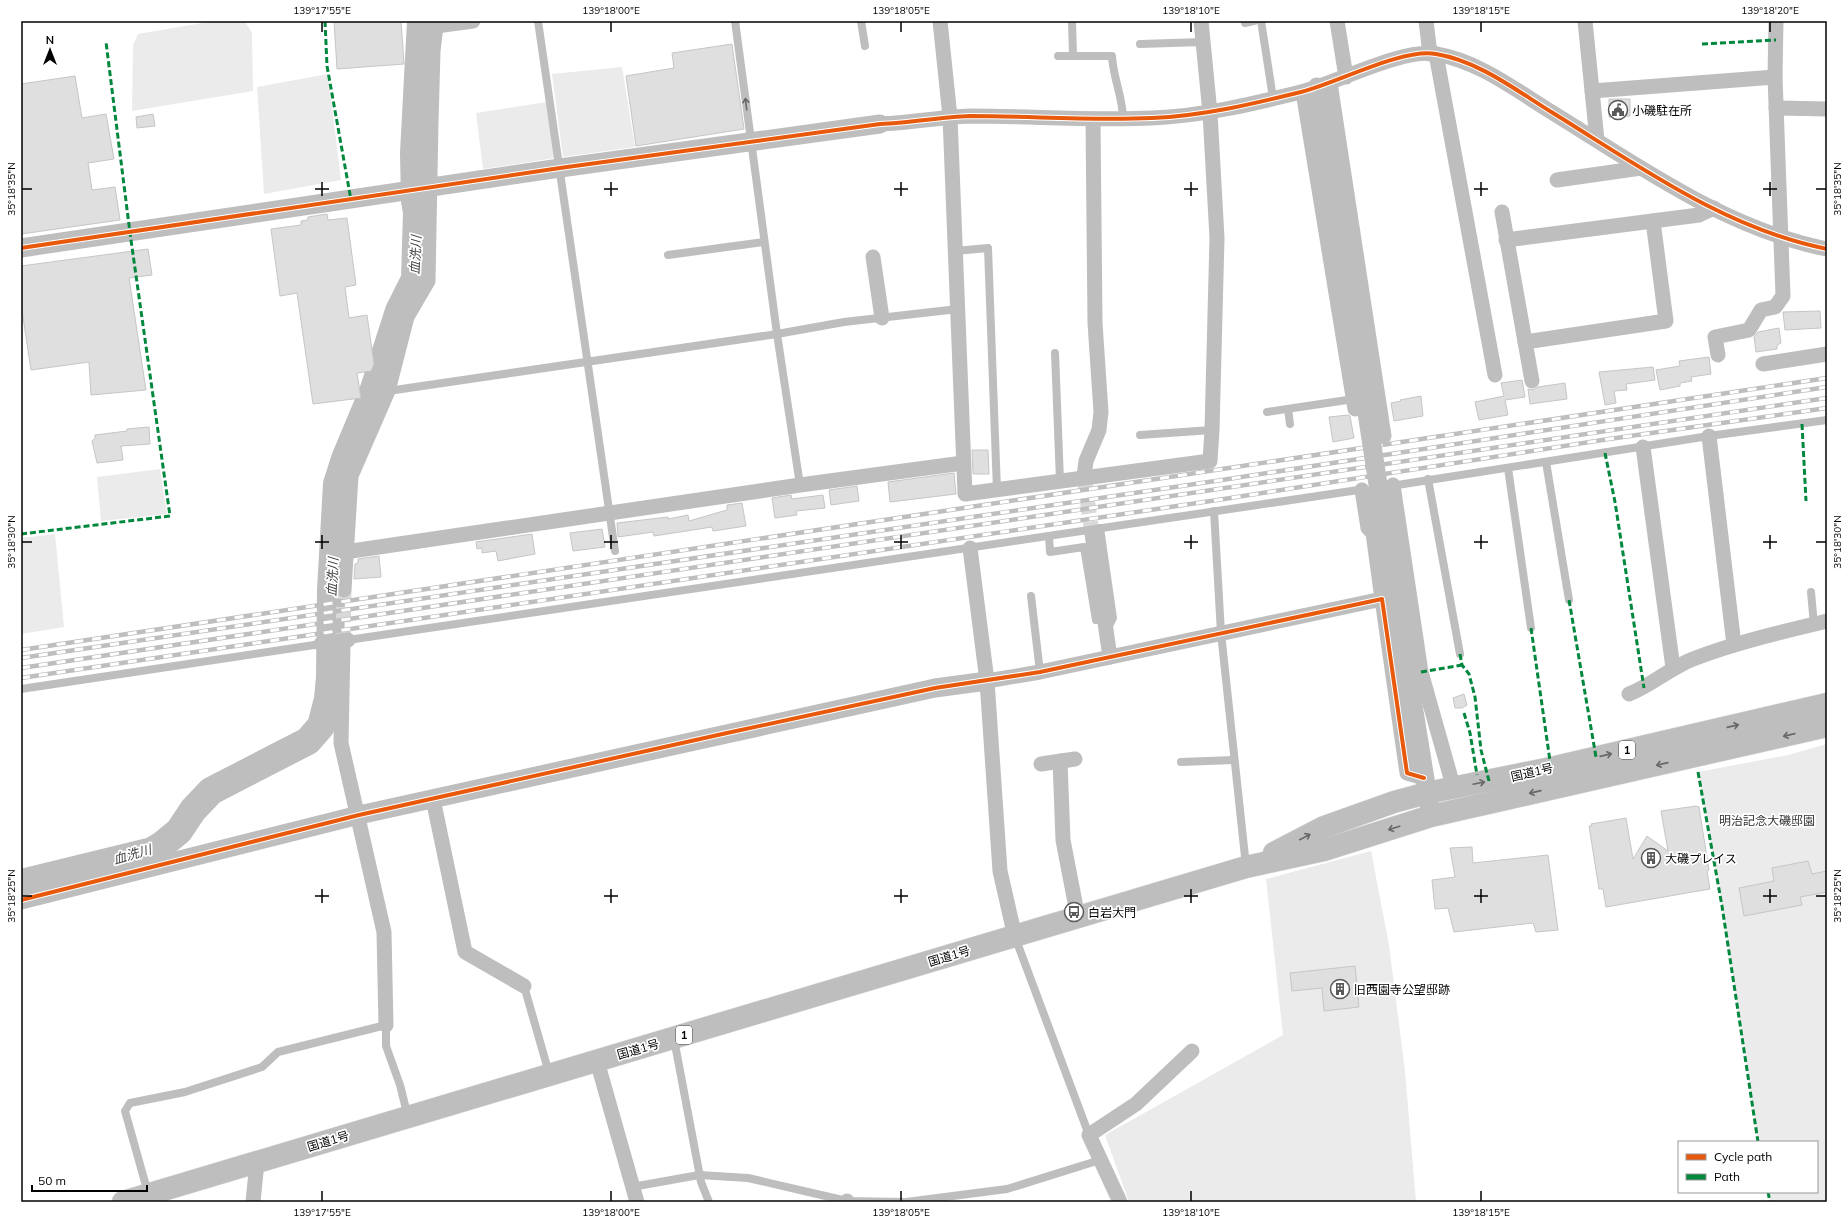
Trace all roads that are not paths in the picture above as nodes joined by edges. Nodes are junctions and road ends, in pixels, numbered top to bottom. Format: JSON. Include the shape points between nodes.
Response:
{"nodes":[{"id":1,"x":473,"y":21,"type":"edge"},
{"id":2,"x":538,"y":21,"type":"edge"},
{"id":3,"x":735,"y":21,"type":"edge"},
{"id":4,"x":861,"y":21,"type":"edge"},
{"id":5,"x":940,"y":21,"type":"edge"},
{"id":6,"x":1072,"y":21,"type":"edge"},
{"id":7,"x":1200,"y":21,"type":"edge"},
{"id":8,"x":1254,"y":21,"type":"edge"},
{"id":9,"x":1261,"y":21,"type":"edge"},
{"id":10,"x":1337,"y":21,"type":"edge"},
{"id":11,"x":1426,"y":21,"type":"edge"},
{"id":12,"x":1585,"y":21,"type":"edge"},
{"id":13,"x":1776,"y":21,"type":"edge"},
{"id":14,"x":1245,"y":23,"type":"dead end"},
{"id":15,"x":1203,"y":42,"type":"junction"},
{"id":16,"x":1140,"y":44,"type":"dead end"},
{"id":17,"x":866,"y":46,"type":"dead end"},
{"id":18,"x":1433,"y":54,"type":"junction"},
{"id":19,"x":1058,"y":56,"type":"dead end"},
{"id":20,"x":1073,"y":56,"type":"junction"},
{"id":21,"x":1346,"y":77,"type":"junction"},
{"id":22,"x":1775,"y":77,"type":"junction"},
{"id":23,"x":1317,"y":87,"type":"junction"},
{"id":24,"x":1592,"y":90,"type":"junction"},
{"id":25,"x":1273,"y":98,"type":"junction"},
{"id":26,"x":1776,"y":108,"type":"junction"},
{"id":27,"x":1827,"y":108,"type":"edge"},
{"id":28,"x":1210,"y":113,"type":"junction"},
{"id":29,"x":950,"y":117,"type":"junction"},
{"id":30,"x":1123,"y":118,"type":"junction"},
{"id":31,"x":1094,"y":119,"type":"junction"},
{"id":32,"x":880,"y":124,"type":"joint"},
{"id":33,"x":1597,"y":140,"type":"junction"},
{"id":34,"x":751,"y":143,"type":"junction"},
{"id":35,"x":560,"y":168,"type":"junction"},
{"id":36,"x":1641,"y":168,"type":"junction"},
{"id":37,"x":1557,"y":180,"type":"dead end"},
{"id":38,"x":420,"y":189,"type":"junction"},
{"id":39,"x":1714,"y":208,"type":"junction"},
{"id":40,"x":1502,"y":212,"type":"dead end"},
{"id":41,"x":1652,"y":221,"type":"junction"},
{"id":42,"x":1780,"y":236,"type":"junction"},
{"id":43,"x":1506,"y":240,"type":"junction"},
{"id":44,"x":764,"y":242,"type":"junction"},
{"id":45,"x":21,"y":248,"type":"edge"},
{"id":46,"x":1827,"y":249,"type":"edge"},
{"id":47,"x":954,"y":251,"type":"junction"},
{"id":48,"x":668,"y":255,"type":"dead end"},
{"id":49,"x":873,"y":257,"type":"dead end"},
{"id":50,"x":958,"y":309,"type":"junction"},
{"id":51,"x":882,"y":318,"type":"junction"},
{"id":52,"x":777,"y":334,"type":"junction"},
{"id":53,"x":1525,"y":342,"type":"junction"},
{"id":54,"x":1055,"y":353,"type":"dead end"},
{"id":55,"x":1827,"y":354,"type":"edge"},
{"id":56,"x":1718,"y":355,"type":"dead end"},
{"id":57,"x":588,"y":361,"type":"junction"},
{"id":58,"x":1763,"y":364,"type":"dead end"},
{"id":59,"x":1495,"y":375,"type":"dead end"},
{"id":60,"x":1532,"y":381,"type":"dead end"},
{"id":61,"x":1351,"y":382,"type":"junction"},
{"id":62,"x":1377,"y":387,"type":"junction"},
{"id":63,"x":388,"y":391,"type":"junction"},
{"id":64,"x":1355,"y":404,"type":"joint"},
{"id":65,"x":1288,"y":409,"type":"junction"},
{"id":66,"x":1267,"y":412,"type":"dead end"},
{"id":67,"x":1827,"y":420,"type":"edge"},
{"id":68,"x":1290,"y":424,"type":"dead end"},
{"id":69,"x":1212,"y":430,"type":"junction"},
{"id":70,"x":1140,"y":435,"type":"dead end"},
{"id":71,"x":1384,"y":436,"type":"dead end"},
{"id":72,"x":1709,"y":436,"type":"junction"},
{"id":73,"x":1642,"y":447,"type":"junction"},
{"id":74,"x":1546,"y":462,"type":"junction"},
{"id":75,"x":963,"y":463,"type":"junction"},
{"id":76,"x":1508,"y":468,"type":"junction"},
{"id":77,"x":1084,"y":476,"type":"tunnel mouth"},
{"id":78,"x":1428,"y":479,"type":"junction"},
{"id":79,"x":1060,"y":481,"type":"junction"},
{"id":80,"x":800,"y":485,"type":"junction"},
{"id":81,"x":1393,"y":485,"type":"junction"},
{"id":82,"x":997,"y":490,"type":"junction"},
{"id":83,"x":1362,"y":490,"type":"junction"},
{"id":84,"x":1214,"y":511,"type":"junction"},
{"id":85,"x":609,"y":513,"type":"junction"},
{"id":86,"x":1096,"y":531,"type":"junction"},
{"id":87,"x":1049,"y":536,"type":"junction"},
{"id":88,"x":970,"y":548,"type":"junction"},
{"id":89,"x":615,"y":551,"type":"dead end"},
{"id":90,"x":345,"y":552,"type":"junction"},
{"id":91,"x":344,"y":590,"type":"tunnel mouth"},
{"id":92,"x":1811,"y":592,"type":"dead end"},
{"id":93,"x":1031,"y":596,"type":"dead end"},
{"id":94,"x":1382,"y":599,"type":"junction"},
{"id":95,"x":1570,"y":600,"type":"dead end"},
{"id":96,"x":1096,"y":620,"type":"joint"},
{"id":97,"x":1820,"y":623,"type":"edge"},
{"id":98,"x":1531,"y":628,"type":"dead end"},
{"id":99,"x":1106,"y":633,"type":"junction"},
{"id":100,"x":1221,"y":633,"type":"junction"},
{"id":101,"x":347,"y":642,"type":"junction"},
{"id":102,"x":321,"y":644,"type":"joint"},
{"id":103,"x":1734,"y":645,"type":"junction"},
{"id":104,"x":1460,"y":654,"type":"dead end"},
{"id":105,"x":1110,"y":657,"type":"junction"},
{"id":106,"x":1673,"y":668,"type":"junction"},
{"id":107,"x":1040,"y":672,"type":"junction"},
{"id":108,"x":987,"y":681,"type":"junction"},
{"id":109,"x":21,"y":689,"type":"edge"},
{"id":110,"x":1629,"y":694,"type":"dead end"},
{"id":111,"x":1827,"y":704,"type":"edge"},
{"id":112,"x":1827,"y":726,"type":"edge"},
{"id":113,"x":1075,"y":759,"type":"dead end"},
{"id":114,"x":1234,"y":760,"type":"junction"},
{"id":115,"x":1060,"y":761,"type":"junction"},
{"id":116,"x":1181,"y":762,"type":"dead end"},
{"id":117,"x":1041,"y":764,"type":"dead end"},
{"id":118,"x":1425,"y":786,"type":"junction"},
{"id":119,"x":1454,"y":788,"type":"junction"},
{"id":120,"x":433,"y":799,"type":"junction"},
{"id":121,"x":359,"y":815,"type":"junction"},
{"id":122,"x":1431,"y":816,"type":"junction"},
{"id":123,"x":1246,"y":867,"type":"junction"},
{"id":124,"x":21,"y":900,"type":"edge"},
{"id":125,"x":1078,"y":918,"type":"junction"},
{"id":126,"x":1015,"y":937,"type":"junction"},
{"id":127,"x":524,"y":986,"type":"joint"},
{"id":128,"x":386,"y":1025,"type":"junction"},
{"id":129,"x":674,"y":1038,"type":"junction"},
{"id":130,"x":1192,"y":1051,"type":"dead end"},
{"id":131,"x":597,"y":1061,"type":"junction"},
{"id":132,"x":549,"y":1075,"type":"junction"},
{"id":133,"x":408,"y":1117,"type":"junction"},
{"id":134,"x":1089,"y":1135,"type":"junction"},
{"id":135,"x":1100,"y":1160,"type":"junction"},
{"id":136,"x":257,"y":1162,"type":"junction"},
{"id":137,"x":699,"y":1175,"type":"junction"},
{"id":138,"x":632,"y":1187,"type":"junction"},
{"id":139,"x":148,"y":1194,"type":"junction"},
{"id":140,"x":847,"y":1201,"type":"edge"},
{"id":141,"x":124,"y":1202,"type":"edge"},
{"id":142,"x":253,"y":1202,"type":"edge"},
{"id":143,"x":637,"y":1202,"type":"edge"},
{"id":144,"x":709,"y":1202,"type":"edge"},
{"id":145,"x":1120,"y":1202,"type":"edge"}],
"edges":[{"from":1,"to":38,"type":"street","via":[[436,26]]},
{"from":2,"to":35,"type":"lane"},
{"from":34,"to":3,"type":"lane","one_way":true},
{"from":4,"to":17,"type":"lane"},
{"from":5,"to":29,"type":"street"},
{"from":6,"to":20,"type":"lane"},
{"from":7,"to":15,"type":"street"},
{"from":8,"to":14,"type":"lane"},
{"from":9,"to":25,"type":"lane"},
{"from":10,"to":21,"type":"street"},
{"from":11,"to":18,"type":"street"},
{"from":12,"to":24,"type":"street"},
{"from":13,"to":22,"type":"street"},
{"from":15,"to":16,"type":"lane"},
{"from":15,"to":28,"type":"street"},
{"from":18,"to":21,"type":"street","via":[[1402,57]]},
{"from":18,"to":33,"type":"street","via":[[1465,62],[1498,79]]},
{"from":18,"to":59,"type":"street"},
{"from":19,"to":20,"type":"lane"},
{"from":20,"to":30,"type":"lane","via":[[1112,56],[1113,73],[1122,100]]},
{"from":21,"to":23,"type":"street"},
{"from":22,"to":24,"type":"street"},
{"from":22,"to":26,"type":"street"},
{"from":23,"to":25,"type":"street"},
{"from":23,"to":61,"type":"street"},
{"from":23,"to":62,"type":"street"},
{"from":23,"to":118,"type":"street","bridge":true},
{"from":24,"to":33,"type":"street"},
{"from":25,"to":28,"type":"street"},
{"from":26,"to":27,"type":"street"},
{"from":26,"to":42,"type":"street"},
{"from":28,"to":30,"type":"street"},
{"from":28,"to":69,"type":"street","via":[[1217,238]]},
{"from":29,"to":31,"type":"street"},
{"from":29,"to":32,"type":"street"},
{"from":29,"to":47,"type":"street"},
{"from":30,"to":31,"type":"street"},
{"from":31,"to":77,"type":"street","via":[[1095,323],[1101,412],[1099,430],[1086,461]]},
{"from":32,"to":34,"type":"street"},
{"from":33,"to":36,"type":"street"},
{"from":34,"to":35,"type":"street"},
{"from":34,"to":44,"type":"lane"},
{"from":35,"to":38,"type":"street"},
{"from":35,"to":57,"type":"lane"},
{"from":36,"to":37,"type":"street"},
{"from":36,"to":39,"type":"street","via":[[1686,195]]},
{"from":38,"to":45,"type":"street"},
{"from":38,"to":63,"type":"street","via":[[428,281],[407,317]]},
{"from":39,"to":41,"type":"street","via":[[1699,216]]},
{"from":39,"to":42,"type":"street"},
{"from":40,"to":43,"type":"street"},
{"from":41,"to":43,"type":"street"},
{"from":41,"to":53,"type":"street","via":[[1666,321]]},
{"from":42,"to":46,"type":"street"},
{"from":42,"to":56,"type":"street","via":[[1783,296],[1775,307],[1761,310],[1749,330],[1715,333]]},
{"from":43,"to":53,"type":"street"},
{"from":44,"to":48,"type":"lane"},
{"from":44,"to":52,"type":"lane"},
{"from":47,"to":50,"type":"street"},
{"from":47,"to":82,"type":"lane","via":[[988,248]]},
{"from":49,"to":51,"type":"street"},
{"from":50,"to":51,"type":"lane"},
{"from":50,"to":75,"type":"street"},
{"from":51,"to":52,"type":"lane"},
{"from":52,"to":57,"type":"lane"},
{"from":52,"to":80,"type":"lane"},
{"from":53,"to":60,"type":"street"},
{"from":54,"to":79,"type":"lane"},
{"from":55,"to":58,"type":"street"},
{"from":57,"to":63,"type":"lane"},
{"from":57,"to":85,"type":"lane"},
{"from":61,"to":62,"type":"street"},
{"from":61,"to":64,"type":"street"},
{"from":62,"to":71,"type":"street"},
{"from":63,"to":90,"type":"street","via":[[351,476]]},
{"from":64,"to":65,"type":"lane"},
{"from":65,"to":66,"type":"lane"},
{"from":65,"to":68,"type":"lane"},
{"from":67,"to":72,"type":"lane"},
{"from":69,"to":70,"type":"lane"},
{"from":69,"to":79,"type":"street","via":[[1210,461]]},
{"from":72,"to":73,"type":"lane"},
{"from":72,"to":103,"type":"street"},
{"from":73,"to":74,"type":"lane"},
{"from":73,"to":106,"type":"street"},
{"from":74,"to":76,"type":"lane"},
{"from":74,"to":95,"type":"lane"},
{"from":75,"to":80,"type":"street"},
{"from":75,"to":82,"type":"street","via":[[965,494]]},
{"from":76,"to":78,"type":"lane"},
{"from":76,"to":98,"type":"lane"},
{"from":78,"to":81,"type":"lane"},
{"from":78,"to":104,"type":"lane"},
{"from":79,"to":82,"type":"street"},
{"from":80,"to":85,"type":"street"},
{"from":81,"to":83,"type":"lane"},
{"from":81,"to":119,"type":"street","via":[[1421,672]]},
{"from":83,"to":84,"type":"lane"},
{"from":83,"to":94,"type":"street","via":[[1368,528],[1373,533]]},
{"from":84,"to":86,"type":"lane"},
{"from":84,"to":100,"type":"lane"},
{"from":85,"to":89,"type":"lane"},
{"from":85,"to":90,"type":"street"},
{"from":86,"to":87,"type":"lane"},
{"from":86,"to":99,"type":"street"},
{"from":87,"to":88,"type":"lane"},
{"from":87,"to":96,"type":"lane","via":[[1050,552],[1084,547]]},
{"from":88,"to":101,"type":"lane"},
{"from":88,"to":108,"type":"street"},
{"from":90,"to":91,"type":"street"},
{"from":92,"to":97,"type":"lane"},
{"from":93,"to":107,"type":"lane"},
{"from":94,"to":100,"type":"street"},
{"from":94,"to":118,"type":"street","via":[[1407,773]]},
{"from":96,"to":99,"type":"street"},
{"from":97,"to":103,"type":"street"},
{"from":99,"to":105,"type":"street"},
{"from":100,"to":105,"type":"street"},
{"from":100,"to":114,"type":"lane"},
{"from":101,"to":102,"type":"street","bridge":true},
{"from":101,"to":121,"type":"street","via":[[349,688],[342,721],[341,743]]},
{"from":102,"to":109,"type":"lane"},
{"from":103,"to":106,"type":"street"},
{"from":105,"to":107,"type":"street"},
{"from":106,"to":110,"type":"street","via":[[1644,688]]},
{"from":107,"to":108,"type":"street"},
{"from":108,"to":120,"type":"street","via":[[935,688]]},
{"from":108,"to":126,"type":"street","via":[[1000,871]]},
{"from":119,"to":111,"type":"highway","name":"国道1号","number":"1","one_way":true},
{"from":112,"to":122,"type":"highway","name":"国道1号","number":"1","one_way":true},
{"from":113,"to":115,"type":"street"},
{"from":114,"to":116,"type":"lane"},
{"from":114,"to":123,"type":"lane"},
{"from":115,"to":117,"type":"street"},
{"from":115,"to":125,"type":"street","via":[[1063,840]]},
{"from":118,"to":119,"type":"highway","name":"国道1号","number":"1"},
{"from":118,"to":122,"type":"street"},
{"from":123,"to":118,"type":"highway","name":"国道1号","number":"1","one_way":true,"via":[[1324,827],[1394,802]]},
{"from":120,"to":121,"type":"street"},
{"from":120,"to":127,"type":"street","via":[[465,952]]},
{"from":121,"to":124,"type":"street"},
{"from":121,"to":128,"type":"street","via":[[384,932]]},
{"from":122,"to":123,"type":"highway","name":"国道1号","number":"1","one_way":true,"via":[[1324,850]]},
{"from":123,"to":125,"type":"highway","name":"国道1号","number":"1"},
{"from":125,"to":126,"type":"highway","name":"国道1号","number":"1"},
{"from":126,"to":129,"type":"highway","name":"国道1号","number":"1"},
{"from":126,"to":134,"type":"lane"},
{"from":127,"to":132,"type":"lane"},
{"from":128,"to":133,"type":"lane","via":[[386,1046]]},
{"from":128,"to":139,"type":"lane","via":[[278,1052],[262,1067],[185,1092],[130,1103],[125,1111]]},
{"from":129,"to":131,"type":"highway","name":"国道1号","number":"1"},
{"from":129,"to":137,"type":"lane"},
{"from":130,"to":134,"type":"street","via":[[1136,1104]]},
{"from":131,"to":132,"type":"highway","name":"国道1号","number":"1"},
{"from":131,"to":138,"type":"street"},
{"from":132,"to":133,"type":"highway","name":"国道1号","number":"1"},
{"from":133,"to":136,"type":"highway","name":"国道1号","number":"1"},
{"from":134,"to":135,"type":"street"},
{"from":135,"to":140,"type":"lane","via":[[1007,1189],[906,1202]]},
{"from":135,"to":145,"type":"street"},
{"from":136,"to":139,"type":"highway","name":"国道1号","number":"1"},
{"from":136,"to":142,"type":"street"},
{"from":137,"to":138,"type":"lane"},
{"from":137,"to":140,"type":"lane","via":[[748,1178]]},
{"from":137,"to":144,"type":"lane"},
{"from":138,"to":143,"type":"street"},
{"from":139,"to":141,"type":"highway","name":"国道1号","number":"1"}]}
